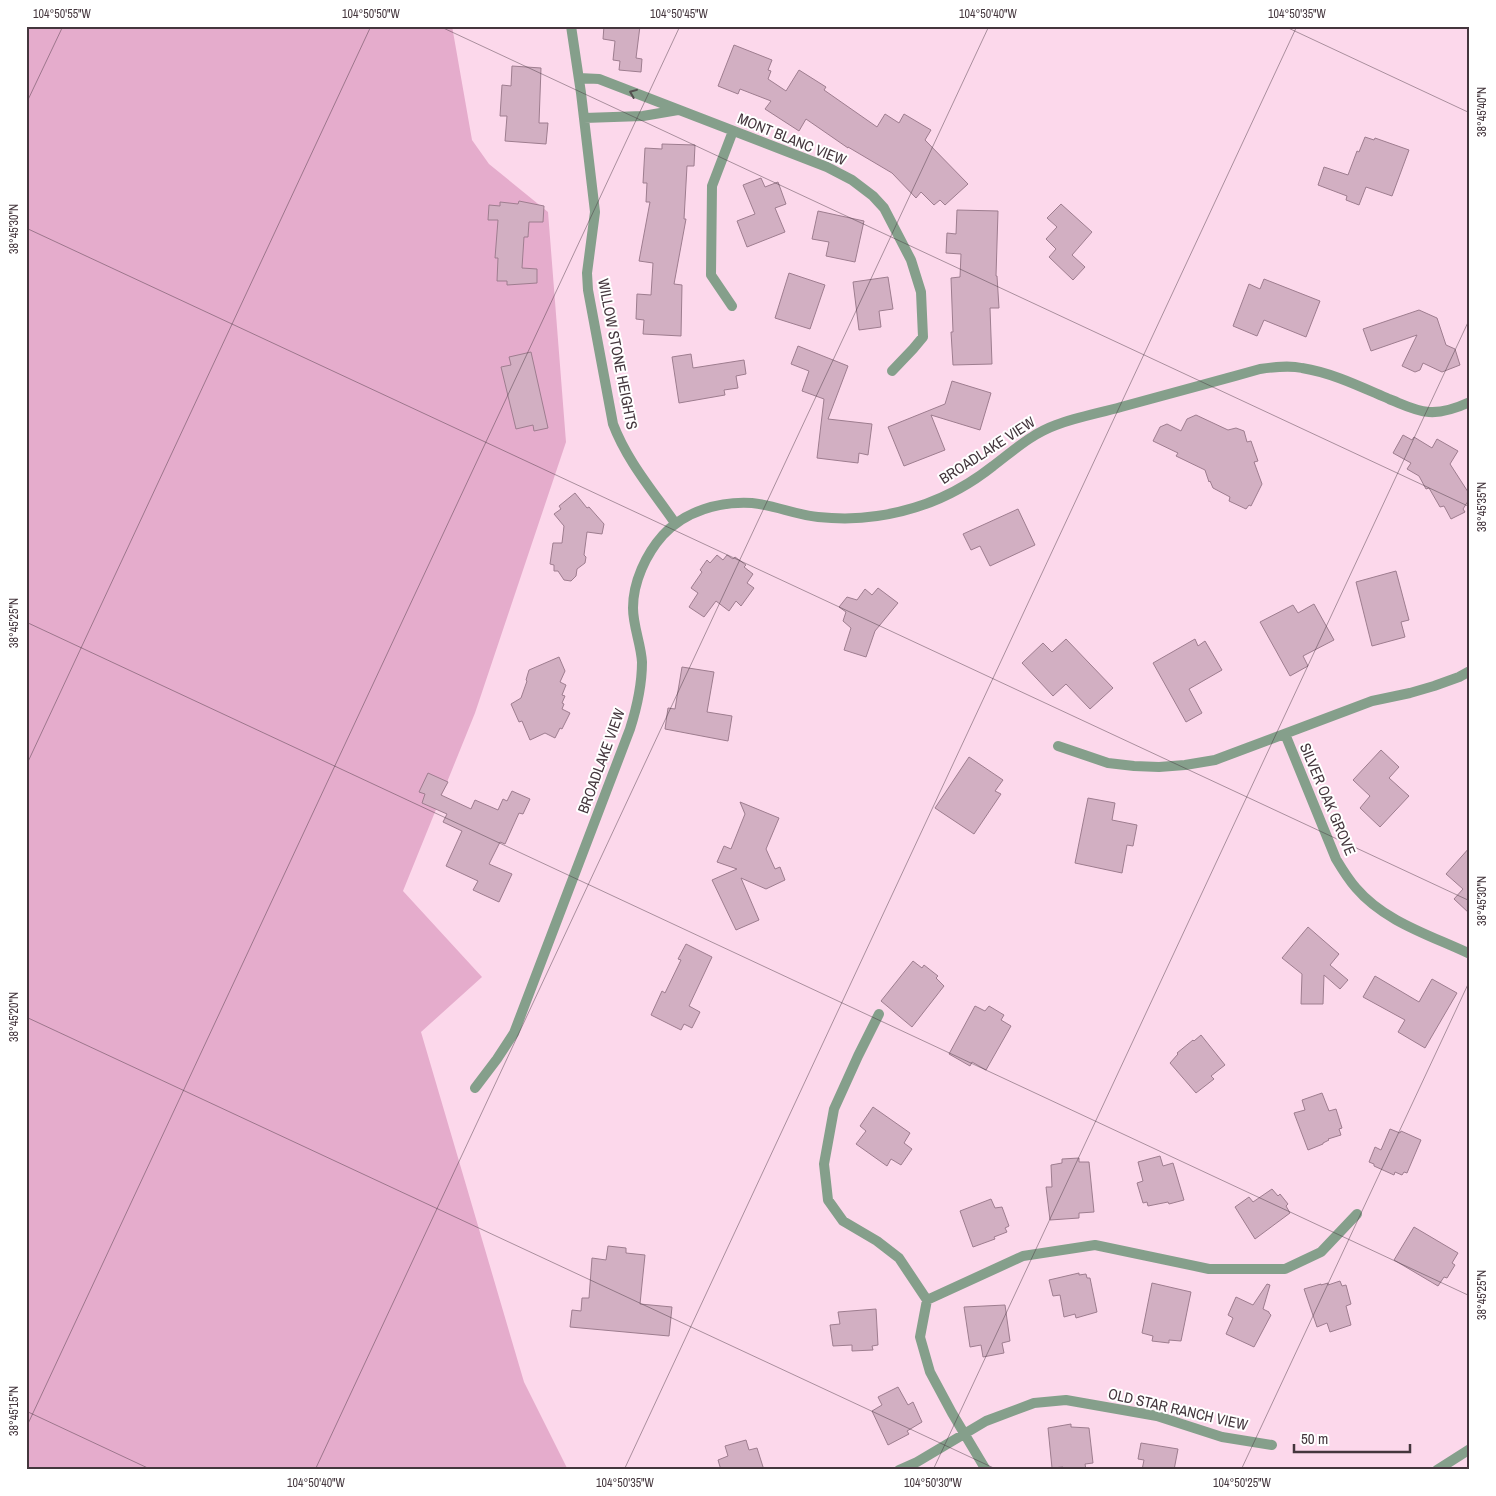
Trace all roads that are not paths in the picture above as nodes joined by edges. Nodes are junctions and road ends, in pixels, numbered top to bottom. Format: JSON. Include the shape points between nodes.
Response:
{"nodes":[{"id":1,"x":570,"y":26,"type":"edge"},
{"id":2,"x":579,"y":78,"type":"junction"},
{"id":3,"x":679,"y":110,"type":"junction"},
{"id":4,"x":584,"y":118,"type":"junction"},
{"id":5,"x":732,"y":131,"type":"junction"},
{"id":6,"x":732,"y":306,"type":"dead end"},
{"id":7,"x":892,"y":371,"type":"dead end"},
{"id":8,"x":1470,"y":402,"type":"edge"},
{"id":9,"x":675,"y":523,"type":"junction"},
{"id":10,"x":1470,"y":671,"type":"edge"},
{"id":11,"x":1285,"y":734,"type":"junction"},
{"id":12,"x":1058,"y":746,"type":"dead end"},
{"id":13,"x":1470,"y":954,"type":"edge"},
{"id":14,"x":879,"y":1014,"type":"dead end"},
{"id":15,"x":475,"y":1088,"type":"dead end"},
{"id":16,"x":1357,"y":1214,"type":"dead end"},
{"id":17,"x":927,"y":1300,"type":"junction"},
{"id":18,"x":965,"y":1434,"type":"junction"},
{"id":19,"x":1272,"y":1445,"type":"dead end"},
{"id":20,"x":1470,"y":1449,"type":"edge"},
{"id":21,"x":899,"y":1470,"type":"edge"},
{"id":22,"x":986,"y":1470,"type":"edge"},
{"id":23,"x":1437,"y":1470,"type":"edge"}],
"edges":[{"from":1,"to":2,"type":"street","name":"WILLOW STONE HEIGHTS"},
{"from":3,"to":2,"type":"street","name":"MONT BLANC VIEW","one_way":true,"via":[[599,80]]},
{"from":2,"to":4,"type":"street","name":"WILLOW STONE HEIGHTS"},
{"from":3,"to":4,"type":"street","via":[[643,116]]},
{"from":3,"to":5,"type":"street","name":"MONT BLANC VIEW"},
{"from":4,"to":9,"type":"street","name":"WILLOW STONE HEIGHTS","via":[[594,212],[588,290],[613,424],[628,456]]},
{"from":5,"to":6,"type":"street","via":[[712,186],[711,275]]},
{"from":5,"to":7,"type":"street","name":"MONT BLANC VIEW","via":[[828,167],[852,180],[884,208],[911,260],[921,292],[922,337]]},
{"from":8,"to":9,"type":"street","name":"BROADLAKE VIEW","via":[[1431,412],[1413,409],[1342,379],[1301,367],[1260,369],[1056,425],[1023,442],[964,486],[921,506],[899,512],[826,518],[752,503],[731,504],[711,507]]},
{"from":9,"to":15,"type":"street","name":"BROADLAKE VIEW","via":[[650,553],[635,590],[633,608],[641,670],[630,729],[514,1033]]},
{"from":10,"to":11,"type":"street","name":"SILVER OAK GROVE","via":[[1434,686],[1372,701]]},
{"from":11,"to":12,"type":"street","name":"SILVER OAK GROVE","via":[[1215,760],[1158,767],[1108,763]]},
{"from":11,"to":13,"type":"street","name":"SILVER OAK GROVE","via":[[1336,858],[1357,889],[1373,905],[1411,928]]},
{"from":14,"to":17,"type":"street","via":[[834,1109],[824,1164],[828,1200],[843,1221],[899,1258]]},
{"from":16,"to":17,"type":"street","via":[[1321,1252],[1285,1269],[1209,1269],[1095,1245],[1023,1256]]},
{"from":17,"to":18,"type":"street","via":[[920,1337],[930,1372]]},
{"from":18,"to":19,"type":"street","name":"OLD STAR RANCH VIEW","via":[[986,1421],[1034,1403],[1066,1400],[1157,1416],[1222,1437]]},
{"from":18,"to":21,"type":"street","name":"OLD STAR RANCH VIEW"},
{"from":18,"to":22,"type":"street"},
{"from":20,"to":23,"type":"street"}]}
